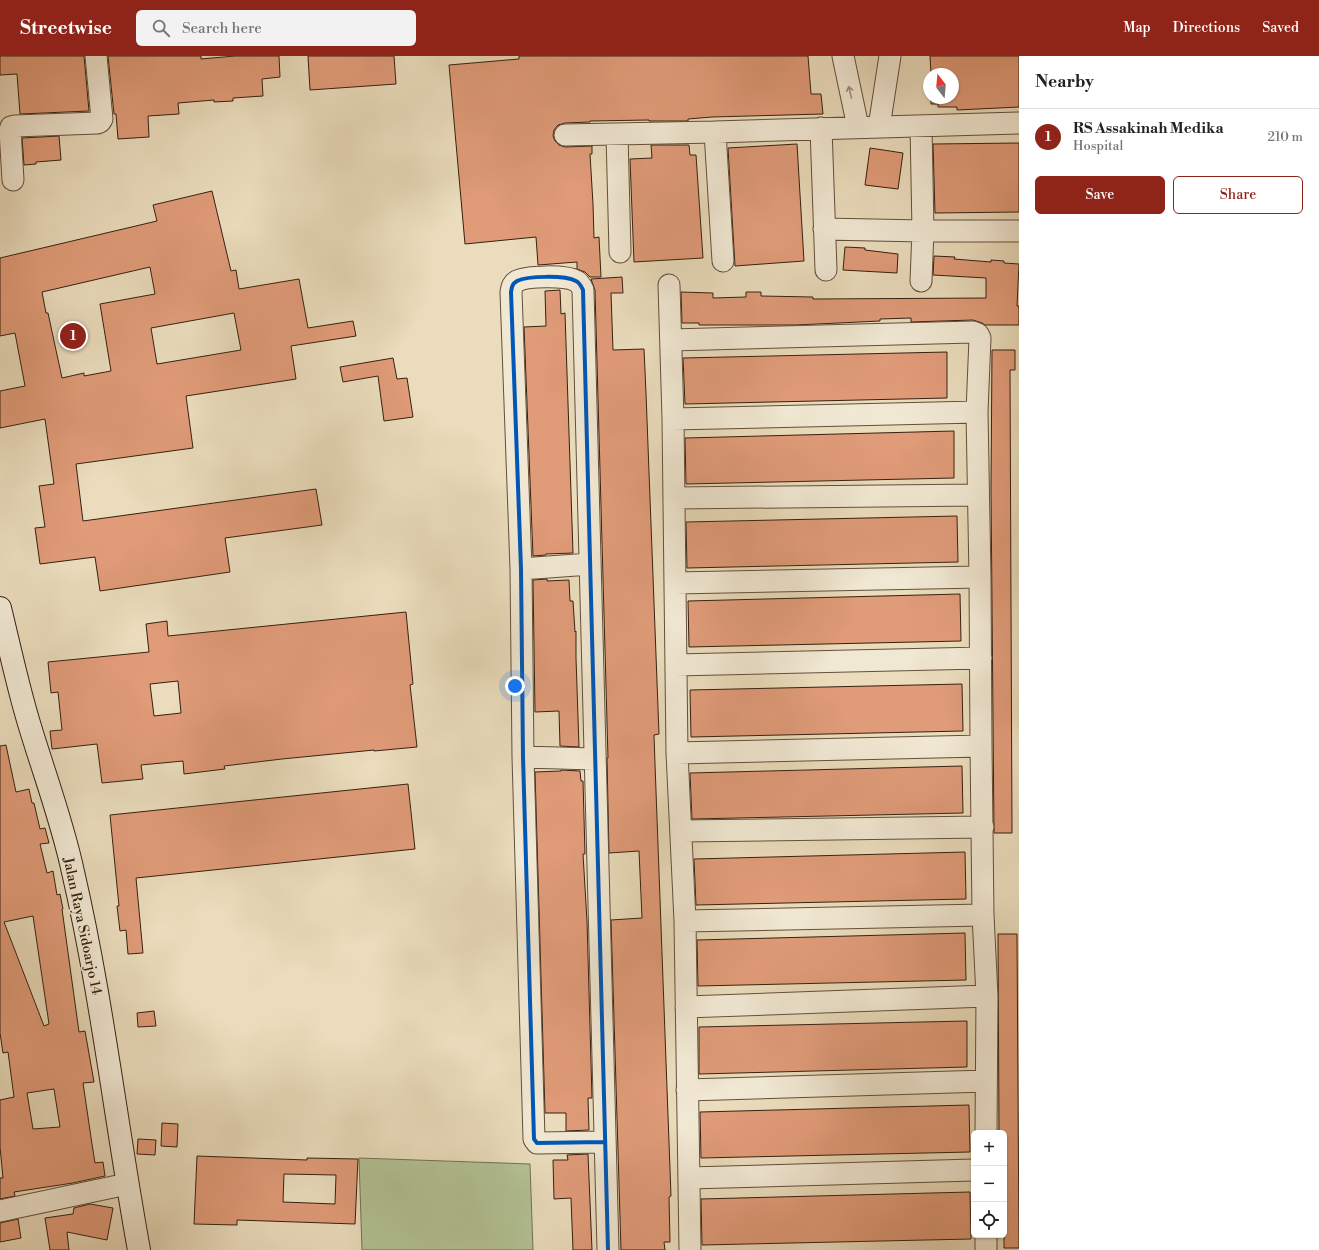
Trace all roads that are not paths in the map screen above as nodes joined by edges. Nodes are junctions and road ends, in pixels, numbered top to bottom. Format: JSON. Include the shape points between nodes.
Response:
{"nodes":[{"id":1,"x":96,"y":56,"type":"edge"},
{"id":2,"x":842,"y":56,"type":"edge"},
{"id":3,"x":890,"y":56,"type":"edge"},
{"id":4,"x":1019,"y":123,"type":"edge"},
{"id":5,"x":921,"y":126,"type":"junction"},
{"id":6,"x":858,"y":127,"type":"junction"},
{"id":7,"x":879,"y":127,"type":"junction"},
{"id":8,"x":821,"y":128,"type":"junction"},
{"id":9,"x":715,"y":132,"type":"junction"},
{"id":10,"x":565,"y":134,"type":"dead end"},
{"id":11,"x":617,"y":134,"type":"junction"},
{"id":12,"x":13,"y":180,"type":"dead end"},
{"id":13,"x":824,"y":229,"type":"junction"},
{"id":14,"x":923,"y":231,"type":"junction"},
{"id":15,"x":1019,"y":231,"type":"edge"},
{"id":16,"x":620,"y":252,"type":"dead end"},
{"id":17,"x":723,"y":261,"type":"dead end"},
{"id":18,"x":826,"y":270,"type":"dead end"},
{"id":19,"x":922,"y":281,"type":"dead end"},
{"id":20,"x":669,"y":285,"type":"dead end"},
{"id":21,"x":672,"y":340,"type":"junction"},
{"id":22,"x":977,"y":412,"type":"junction"},
{"id":23,"x":674,"y":419,"type":"junction"},
{"id":24,"x":978,"y":495,"type":"junction"},
{"id":25,"x":674,"y":498,"type":"junction"},
{"id":26,"x":590,"y":564,"type":"junction"},
{"id":27,"x":520,"y":569,"type":"junction"},
{"id":28,"x":980,"y":577,"type":"junction"},
{"id":29,"x":675,"y":583,"type":"junction"},
{"id":30,"x":0,"y":608,"type":"edge"},
{"id":31,"x":981,"y":658,"type":"junction"},
{"id":32,"x":676,"y":665,"type":"junction"},
{"id":33,"x":981,"y":746,"type":"junction"},
{"id":34,"x":677,"y":753,"type":"junction"},
{"id":35,"x":523,"y":757,"type":"junction"},
{"id":36,"x":594,"y":759,"type":"junction"},
{"id":37,"x":983,"y":827,"type":"junction"},
{"id":38,"x":681,"y":831,"type":"junction"},
{"id":39,"x":983,"y":915,"type":"junction"},
{"id":40,"x":685,"y":920,"type":"junction"},
{"id":41,"x":986,"y":996,"type":"junction"},
{"id":42,"x":686,"y":1007,"type":"junction"},
{"id":43,"x":986,"y":1081,"type":"junction"},
{"id":44,"x":687,"y":1090,"type":"junction"},
{"id":45,"x":986,"y":1130,"type":"edge"},
{"id":46,"x":605,"y":1142,"type":"junction"},
{"id":47,"x":971,"y":1170,"type":"edge"},
{"id":48,"x":689,"y":1178,"type":"junction"},
{"id":49,"x":127,"y":1184,"type":"junction"},
{"id":50,"x":0,"y":1210,"type":"edge"},
{"id":51,"x":986,"y":1238,"type":"edge"},
{"id":52,"x":139,"y":1250,"type":"edge"},
{"id":53,"x":608,"y":1250,"type":"edge"},
{"id":54,"x":690,"y":1250,"type":"edge"},
{"id":55,"x":986,"y":1250,"type":"edge"}],
"edges":[{"from":1,"to":12,"type":"street","via":[[102,118],[100,122],[11,127]]},
{"from":6,"to":2,"type":"street","one_way":true},
{"from":3,"to":7,"type":"street"},
{"from":4,"to":5,"type":"street"},
{"from":5,"to":7,"type":"street"},
{"from":5,"to":14,"type":"street"},
{"from":6,"to":7,"type":"street"},
{"from":6,"to":8,"type":"street"},
{"from":8,"to":9,"type":"street"},
{"from":8,"to":13,"type":"street"},
{"from":9,"to":11,"type":"street"},
{"from":9,"to":17,"type":"street"},
{"from":10,"to":11,"type":"street"},
{"from":11,"to":16,"type":"street"},
{"from":13,"to":14,"type":"street"},
{"from":13,"to":18,"type":"street"},
{"from":14,"to":15,"type":"street"},
{"from":14,"to":19,"type":"street"},
{"from":20,"to":21,"type":"street"},
{"from":21,"to":22,"type":"street","via":[[973,332],[980,338]]},
{"from":21,"to":23,"type":"street"},
{"from":22,"to":23,"type":"street"},
{"from":22,"to":24,"type":"street"},
{"from":23,"to":25,"type":"street"},
{"from":24,"to":25,"type":"street"},
{"from":24,"to":28,"type":"street"},
{"from":25,"to":29,"type":"street"},
{"from":26,"to":27,"type":"street"},
{"from":26,"to":27,"type":"street","via":[[583,290],[575,280],[560,277],[526,278],[512,285],[511,292]]},
{"from":26,"to":36,"type":"street"},
{"from":27,"to":35,"type":"street"},
{"from":28,"to":29,"type":"street"},
{"from":28,"to":31,"type":"street"},
{"from":29,"to":32,"type":"street"},
{"from":30,"to":49,"type":"main road","name":"Jalan Raya Sidoarjo 14","via":[[28,719],[73,871],[102,1017]]},
{"from":31,"to":32,"type":"street"},
{"from":31,"to":33,"type":"street"},
{"from":32,"to":34,"type":"street"},
{"from":33,"to":34,"type":"street"},
{"from":33,"to":37,"type":"street"},
{"from":34,"to":38,"type":"street"},
{"from":35,"to":36,"type":"street"},
{"from":35,"to":46,"type":"street","via":[[534,1139],[537,1143]]},
{"from":36,"to":46,"type":"street"},
{"from":37,"to":38,"type":"street"},
{"from":37,"to":39,"type":"street"},
{"from":38,"to":40,"type":"street"},
{"from":39,"to":40,"type":"street"},
{"from":39,"to":41,"type":"street"},
{"from":40,"to":42,"type":"street"},
{"from":41,"to":42,"type":"street"},
{"from":41,"to":43,"type":"street"},
{"from":42,"to":44,"type":"street"},
{"from":43,"to":44,"type":"street"},
{"from":43,"to":45,"type":"street"},
{"from":44,"to":48,"type":"street"},
{"from":46,"to":53,"type":"street"},
{"from":47,"to":48,"type":"street"},
{"from":48,"to":54,"type":"street"},
{"from":49,"to":50,"type":"street"},
{"from":49,"to":52,"type":"main road","name":"Jalan Raya Sidoarjo 14"},
{"from":51,"to":55,"type":"street"}]}
